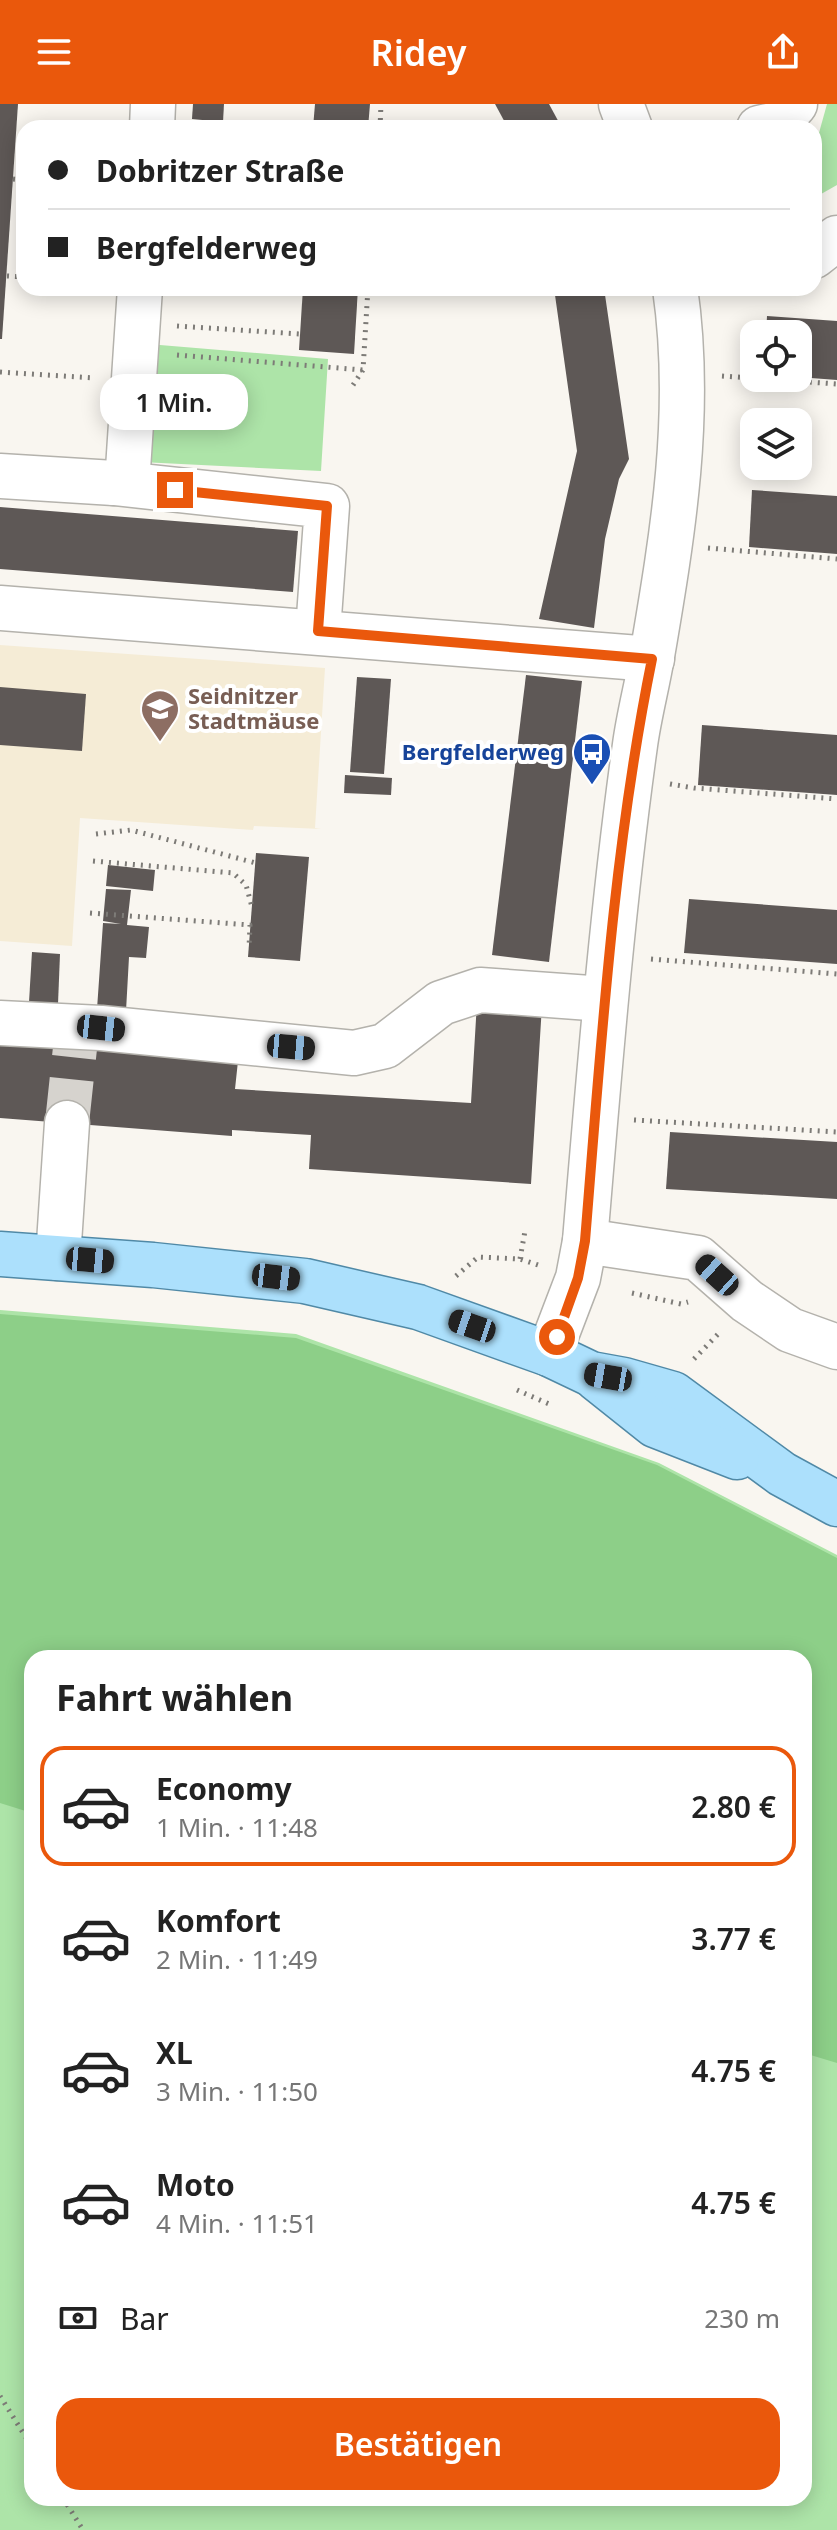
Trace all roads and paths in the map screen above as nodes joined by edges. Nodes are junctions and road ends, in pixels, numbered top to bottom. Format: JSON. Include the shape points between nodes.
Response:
{"nodes":[{"id":1,"x":795,"y":104,"type":"edge"},
{"id":2,"x":781,"y":120,"type":"edge"},
{"id":3,"x":13,"y":179,"type":"dead end"},
{"id":4,"x":16,"y":179,"type":"edge"},
{"id":5,"x":7,"y":276,"type":"dead end"},
{"id":6,"x":16,"y":277,"type":"edge"},
{"id":7,"x":368,"y":296,"type":"edge"},
{"id":8,"x":676,"y":296,"type":"edge"},
{"id":9,"x":300,"y":334,"type":"dead end"},
{"id":10,"x":137,"y":336,"type":"edge"},
{"id":11,"x":363,"y":370,"type":"junction"},
{"id":12,"x":0,"y":372,"type":"edge"},
{"id":13,"x":729,"y":376,"type":"dead end"},
{"id":14,"x":837,"y":384,"type":"edge"},
{"id":15,"x":353,"y":385,"type":"dead end"},
{"id":16,"x":0,"y":476,"type":"edge"},
{"id":17,"x":114,"y":483,"type":"junction"},
{"id":18,"x":672,"y":542,"type":"junction"},
{"id":19,"x":837,"y":559,"type":"edge"},
{"id":20,"x":0,"y":608,"type":"edge"},
{"id":21,"x":318,"y":631,"type":"junction"},
{"id":22,"x":652,"y":659,"type":"junction"},
{"id":23,"x":657,"y":782,"type":"dead end"},
{"id":24,"x":837,"y":799,"type":"edge"},
{"id":25,"x":96,"y":834,"type":"dead end"},
{"id":26,"x":93,"y":861,"type":"dead end"},
{"id":27,"x":256,"y":863,"type":"dead end"},
{"id":28,"x":252,"y":907,"type":"dead end"},
{"id":29,"x":90,"y":913,"type":"dead end"},
{"id":30,"x":249,"y":948,"type":"dead end"},
{"id":31,"x":608,"y":956,"type":"junction"},
{"id":32,"x":837,"y":974,"type":"edge"},
{"id":33,"x":604,"y":999,"type":"junction"},
{"id":34,"x":0,"y":1023,"type":"edge"},
{"id":35,"x":595,"y":1116,"type":"junction"},
{"id":36,"x":67,"y":1123,"type":"tunnel mouth"},
{"id":37,"x":837,"y":1132,"type":"edge"},
{"id":38,"x":525,"y":1231,"type":"dead end"},
{"id":39,"x":585,"y":1241,"type":"junction"},
{"id":40,"x":0,"y":1254,"type":"edge"},
{"id":41,"x":58,"y":1258,"type":"junction"},
{"id":42,"x":520,"y":1259,"type":"dead end"},
{"id":43,"x":747,"y":1301,"type":"junction"},
{"id":44,"x":837,"y":1347,"type":"edge"},
{"id":45,"x":549,"y":1354,"type":"junction"},
{"id":46,"x":591,"y":1374,"type":"junction"},
{"id":47,"x":512,"y":1388,"type":"dead end"},
{"id":48,"x":673,"y":1394,"type":"junction"},
{"id":49,"x":556,"y":1407,"type":"dead end"},
{"id":50,"x":782,"y":1474,"type":"junction"},
{"id":51,"x":837,"y":1504,"type":"edge"},
{"id":52,"x":0,"y":2396,"type":"edge"},
{"id":53,"x":24,"y":2434,"type":"edge"},
{"id":54,"x":68,"y":2506,"type":"edge"},
{"id":55,"x":83,"y":2530,"type":"edge"}],
"edges":[{"from":1,"to":2,"type":"street"},
{"from":3,"to":4,"type":"path"},
{"from":5,"to":6,"type":"path"},
{"from":7,"to":11,"type":"path"},
{"from":8,"to":18,"type":"street","via":[[682,447]]},
{"from":9,"to":10,"type":"path"},
{"from":10,"to":11,"type":"path"},
{"from":10,"to":12,"type":"path"},
{"from":10,"to":17,"type":"street","via":[[128,469]]},
{"from":11,"to":15,"type":"path"},
{"from":13,"to":14,"type":"path"},
{"from":16,"to":17,"type":"street"},
{"from":17,"to":21,"type":"street","via":[[327,506]]},
{"from":18,"to":19,"type":"path"},
{"from":18,"to":22,"type":"street"},
{"from":20,"to":21,"type":"street"},
{"from":21,"to":22,"type":"street"},
{"from":22,"to":31,"type":"street","via":[[635,744]]},
{"from":23,"to":24,"type":"path"},
{"from":25,"to":27,"type":"path","via":[[131,830]]},
{"from":26,"to":28,"type":"path","via":[[233,873],[246,885]]},
{"from":29,"to":30,"type":"path","via":[[250,925]]},
{"from":31,"to":32,"type":"path"},
{"from":31,"to":33,"type":"street"},
{"from":33,"to":34,"type":"street","via":[[480,990],[441,1003],[385,1046],[354,1053],[76,1037]]},
{"from":33,"to":35,"type":"street"},
{"from":35,"to":37,"type":"path"},
{"from":35,"to":39,"type":"street"},
{"from":36,"to":41,"type":"street"},
{"from":38,"to":42,"type":"path"},
{"from":39,"to":43,"type":"street","via":[[698,1258]]},
{"from":39,"to":45,"type":"street","via":[[578,1278]]},
{"from":40,"to":41,"type":"main road"},
{"from":41,"to":45,"type":"main road","via":[[305,1281],[418,1307]]},
{"from":43,"to":44,"type":"street","via":[[790,1330]]},
{"from":43,"to":48,"type":"path","via":[[691,1362]]},
{"from":45,"to":46,"type":"main road"},
{"from":46,"to":48,"type":"main road"},
{"from":46,"to":50,"type":"main road","via":[[655,1425]]},
{"from":47,"to":49,"type":"path"},
{"from":48,"to":50,"type":"main road"},
{"from":50,"to":51,"type":"main road"},
{"from":52,"to":53,"type":"path"},
{"from":54,"to":55,"type":"path"}]}
